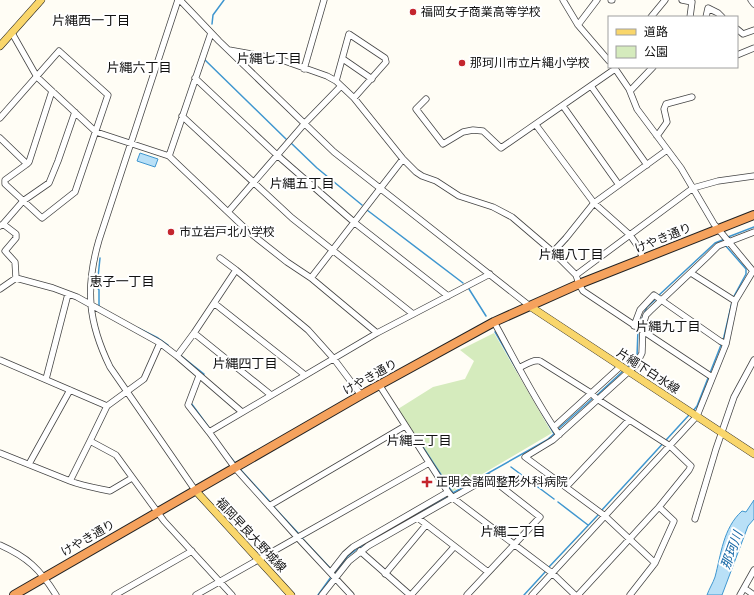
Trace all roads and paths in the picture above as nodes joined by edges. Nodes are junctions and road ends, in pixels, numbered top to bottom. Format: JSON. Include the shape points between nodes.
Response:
{"nodes":[{"id":1,"x":41,"y":0,"type":"edge"},
{"id":2,"x":179,"y":0,"type":"edge"},
{"id":3,"x":324,"y":0,"type":"edge"},
{"id":4,"x":563,"y":0,"type":"edge"},
{"id":5,"x":598,"y":0,"type":"edge"},
{"id":6,"x":665,"y":0,"type":"edge"},
{"id":7,"x":682,"y":0,"type":"edge"},
{"id":8,"x":751,"y":0,"type":"edge"},
{"id":9,"x":754,"y":4,"type":"edge"},
{"id":10,"x":652,"y":16,"type":"edge"},
{"id":11,"x":690,"y":16,"type":"edge"},
{"id":12,"x":706,"y":16,"type":"edge"},
{"id":13,"x":721,"y":16,"type":"edge"},
{"id":14,"x":578,"y":25,"type":"junction"},
{"id":15,"x":738,"y":30,"type":"edge"},
{"id":16,"x":754,"y":31,"type":"edge"},
{"id":17,"x":12,"y":33,"type":"junction"},
{"id":18,"x":211,"y":33,"type":"junction"},
{"id":19,"x":0,"y":46,"type":"edge"},
{"id":20,"x":754,"y":48,"type":"edge"},
{"id":21,"x":228,"y":50,"type":"junction"},
{"id":22,"x":738,"y":55,"type":"edge"},
{"id":23,"x":343,"y":59,"type":"junction"},
{"id":24,"x":608,"y":60,"type":"edge"},
{"id":25,"x":616,"y":68,"type":"edge"},
{"id":26,"x":653,"y":68,"type":"edge"},
{"id":27,"x":304,"y":69,"type":"junction"},
{"id":28,"x":37,"y":77,"type":"junction"},
{"id":29,"x":195,"y":78,"type":"junction"},
{"id":30,"x":372,"y":79,"type":"junction"},
{"id":31,"x":336,"y":81,"type":"junction"},
{"id":32,"x":341,"y":86,"type":"junction"},
{"id":33,"x":591,"y":86,"type":"junction"},
{"id":34,"x":52,"y":91,"type":"junction"},
{"id":35,"x":630,"y":91,"type":"junction"},
{"id":36,"x":692,"y":97,"type":"dead end"},
{"id":37,"x":354,"y":98,"type":"junction"},
{"id":38,"x":426,"y":99,"type":"dead end"},
{"id":39,"x":563,"y":106,"type":"junction"},
{"id":40,"x":75,"y":112,"type":"junction"},
{"id":41,"x":182,"y":116,"type":"junction"},
{"id":42,"x":0,"y":118,"type":"edge"},
{"id":43,"x":305,"y":124,"type":"junction"},
{"id":44,"x":536,"y":125,"type":"junction"},
{"id":45,"x":96,"y":132,"type":"junction"},
{"id":46,"x":657,"y":136,"type":"junction"},
{"id":47,"x":0,"y":138,"type":"edge"},
{"id":48,"x":131,"y":143,"type":"junction"},
{"id":49,"x":667,"y":150,"type":"junction"},
{"id":50,"x":277,"y":155,"type":"junction"},
{"id":51,"x":169,"y":156,"type":"junction"},
{"id":52,"x":403,"y":159,"type":"junction"},
{"id":53,"x":27,"y":164,"type":"junction"},
{"id":54,"x":647,"y":165,"type":"junction"},
{"id":55,"x":754,"y":176,"type":"edge"},
{"id":56,"x":253,"y":182,"type":"junction"},
{"id":57,"x":619,"y":185,"type":"junction"},
{"id":58,"x":380,"y":188,"type":"junction"},
{"id":59,"x":693,"y":188,"type":"junction"},
{"id":60,"x":23,"y":201,"type":"junction"},
{"id":61,"x":594,"y":203,"type":"junction"},
{"id":62,"x":228,"y":212,"type":"junction"},
{"id":63,"x":754,"y":215,"type":"edge"},
{"id":64,"x":355,"y":223,"type":"junction"},
{"id":65,"x":2,"y":225,"type":"edge"},
{"id":66,"x":718,"y":229,"type":"junction"},
{"id":67,"x":754,"y":232,"type":"edge"},
{"id":68,"x":630,"y":235,"type":"junction"},
{"id":69,"x":728,"y":242,"type":"junction"},
{"id":70,"x":332,"y":251,"type":"junction"},
{"id":71,"x":553,"y":252,"type":"junction"},
{"id":72,"x":220,"y":258,"type":"dead end"},
{"id":73,"x":643,"y":259,"type":"junction"},
{"id":74,"x":236,"y":270,"type":"junction"},
{"id":75,"x":691,"y":273,"type":"junction"},
{"id":76,"x":490,"y":274,"type":"junction"},
{"id":77,"x":576,"y":275,"type":"junction"},
{"id":78,"x":16,"y":278,"type":"junction"},
{"id":79,"x":311,"y":278,"type":"junction"},
{"id":80,"x":579,"y":284,"type":"junction"},
{"id":81,"x":0,"y":289,"type":"edge"},
{"id":82,"x":68,"y":294,"type":"junction"},
{"id":83,"x":448,"y":296,"type":"junction"},
{"id":84,"x":661,"y":300,"type":"junction"},
{"id":85,"x":735,"y":301,"type":"junction"},
{"id":86,"x":214,"y":304,"type":"junction"},
{"id":87,"x":91,"y":305,"type":"junction"},
{"id":88,"x":531,"y":307,"type":"junction"},
{"id":89,"x":412,"y":314,"type":"junction"},
{"id":90,"x":494,"y":322,"type":"junction"},
{"id":91,"x":634,"y":326,"type":"junction"},
{"id":92,"x":643,"y":330,"type":"junction"},
{"id":93,"x":194,"y":333,"type":"junction"},
{"id":94,"x":377,"y":333,"type":"junction"},
{"id":95,"x":160,"y":343,"type":"junction"},
{"id":96,"x":726,"y":344,"type":"junction"},
{"id":97,"x":177,"y":356,"type":"junction"},
{"id":98,"x":334,"y":359,"type":"junction"},
{"id":99,"x":0,"y":360,"type":"edge"},
{"id":100,"x":754,"y":360,"type":"edge"},
{"id":101,"x":621,"y":366,"type":"junction"},
{"id":102,"x":519,"y":368,"type":"junction"},
{"id":103,"x":630,"y":372,"type":"junction"},
{"id":104,"x":305,"y":375,"type":"junction"},
{"id":105,"x":199,"y":376,"type":"junction"},
{"id":106,"x":712,"y":377,"type":"junction"},
{"id":107,"x":46,"y":379,"type":"junction"},
{"id":108,"x":380,"y":386,"type":"junction"},
{"id":109,"x":70,"y":390,"type":"junction"},
{"id":110,"x":127,"y":392,"type":"junction"},
{"id":111,"x":591,"y":393,"type":"junction"},
{"id":112,"x":271,"y":395,"type":"junction"},
{"id":113,"x":361,"y":395,"type":"junction"},
{"id":114,"x":597,"y":399,"type":"junction"},
{"id":115,"x":107,"y":406,"type":"junction"},
{"id":116,"x":242,"y":412,"type":"junction"},
{"id":117,"x":697,"y":416,"type":"junction"},
{"id":118,"x":629,"y":420,"type":"junction"},
{"id":119,"x":405,"y":426,"type":"junction"},
{"id":120,"x":554,"y":428,"type":"junction"},
{"id":121,"x":209,"y":432,"type":"junction"},
{"id":122,"x":722,"y":432,"type":"junction"},
{"id":123,"x":559,"y":435,"type":"junction"},
{"id":124,"x":90,"y":441,"type":"junction"},
{"id":125,"x":670,"y":446,"type":"junction"},
{"id":126,"x":754,"y":452,"type":"edge"},
{"id":127,"x":0,"y":453,"type":"edge"},
{"id":128,"x":429,"y":463,"type":"junction"},
{"id":129,"x":28,"y":464,"type":"junction"},
{"id":130,"x":235,"y":468,"type":"junction"},
{"id":131,"x":132,"y":478,"type":"junction"},
{"id":132,"x":70,"y":481,"type":"junction"},
{"id":133,"x":566,"y":488,"type":"junction"},
{"id":134,"x":195,"y":490,"type":"junction"},
{"id":135,"x":448,"y":492,"type":"junction"},
{"id":136,"x":453,"y":498,"type":"junction"},
{"id":137,"x":269,"y":506,"type":"junction"},
{"id":138,"x":659,"y":507,"type":"junction"},
{"id":139,"x":158,"y":512,"type":"junction"},
{"id":140,"x":605,"y":516,"type":"junction"},
{"id":141,"x":418,"y":518,"type":"junction"},
{"id":142,"x":696,"y":519,"type":"dead end"},
{"id":143,"x":426,"y":525,"type":"junction"},
{"id":144,"x":298,"y":538,"type":"junction"},
{"id":145,"x":630,"y":539,"type":"junction"},
{"id":146,"x":0,"y":545,"type":"edge"},
{"id":147,"x":514,"y":545,"type":"junction"},
{"id":148,"x":454,"y":547,"type":"junction"},
{"id":149,"x":192,"y":551,"type":"junction"},
{"id":150,"x":360,"y":552,"type":"junction"},
{"id":151,"x":259,"y":560,"type":"junction"},
{"id":152,"x":655,"y":563,"type":"junction"},
{"id":153,"x":754,"y":570,"type":"edge"},
{"id":154,"x":330,"y":572,"type":"junction"},
{"id":155,"x":488,"y":572,"type":"junction"},
{"id":156,"x":385,"y":574,"type":"junction"},
{"id":157,"x":552,"y":574,"type":"junction"},
{"id":158,"x":45,"y":577,"type":"junction"},
{"id":159,"x":336,"y":577,"type":"junction"},
{"id":160,"x":219,"y":581,"type":"junction"},
{"id":161,"x":744,"y":588,"type":"junction"},
{"id":162,"x":14,"y":595,"type":"edge"},
{"id":163,"x":56,"y":595,"type":"edge"},
{"id":164,"x":115,"y":595,"type":"edge"},
{"id":165,"x":196,"y":595,"type":"edge"},
{"id":166,"x":232,"y":595,"type":"edge"},
{"id":167,"x":291,"y":595,"type":"edge"},
{"id":168,"x":322,"y":595,"type":"edge"},
{"id":169,"x":351,"y":595,"type":"edge"},
{"id":170,"x":411,"y":595,"type":"edge"},
{"id":171,"x":467,"y":595,"type":"edge"},
{"id":172,"x":532,"y":595,"type":"edge"},
{"id":173,"x":577,"y":595,"type":"edge"},
{"id":174,"x":630,"y":595,"type":"edge"},
{"id":175,"x":740,"y":595,"type":"edge"},
{"id":176,"x":754,"y":595,"type":"edge"}],
"edges":[{"from":1,"to":17,"type":"main road"},
{"from":2,"to":18,"type":"street"},
{"from":2,"to":48,"type":"street"},
{"from":3,"to":27,"type":"street"},
{"from":4,"to":14,"type":"street"},
{"from":5,"to":14,"type":"street"},
{"from":6,"to":10,"type":"street"},
{"from":7,"to":11,"type":"street","via":[[692,2]]},
{"from":8,"to":9,"type":"street"},
{"from":12,"to":13,"type":"street","via":[[708,8]]},
{"from":14,"to":24,"type":"street"},
{"from":15,"to":16,"type":"street","via":[[743,34]]},
{"from":17,"to":19,"type":"main road"},
{"from":17,"to":28,"type":"street"},
{"from":18,"to":21,"type":"street"},
{"from":18,"to":29,"type":"street"},
{"from":20,"to":22,"type":"street"},
{"from":21,"to":27,"type":"street","via":[[279,59]]},
{"from":21,"to":43,"type":"street"},
{"from":23,"to":30,"type":"street"},
{"from":23,"to":30,"type":"street","via":[[349,34],[385,58],[386,62]]},
{"from":23,"to":31,"type":"street"},
{"from":25,"to":33,"type":"street"},
{"from":25,"to":35,"type":"street"},
{"from":26,"to":35,"type":"street"},
{"from":27,"to":31,"type":"street"},
{"from":28,"to":34,"type":"street"},
{"from":28,"to":42,"type":"street"},
{"from":28,"to":45,"type":"street","via":[[59,51],[108,95]]},
{"from":29,"to":41,"type":"street"},
{"from":29,"to":50,"type":"street"},
{"from":30,"to":37,"type":"street"},
{"from":31,"to":32,"type":"street"},
{"from":32,"to":37,"type":"street"},
{"from":32,"to":43,"type":"street"},
{"from":33,"to":39,"type":"street"},
{"from":33,"to":54,"type":"street"},
{"from":34,"to":40,"type":"street"},
{"from":34,"to":53,"type":"street"},
{"from":35,"to":46,"type":"street","via":[[637,109]]},
{"from":36,"to":46,"type":"street","via":[[666,104],[664,110],[667,122]]},
{"from":37,"to":52,"type":"street"},
{"from":38,"to":44,"type":"street","via":[[416,109],[443,144],[463,132],[473,130],[483,131],[501,148]]},
{"from":39,"to":44,"type":"street"},
{"from":39,"to":57,"type":"street"},
{"from":40,"to":45,"type":"street"},
{"from":40,"to":60,"type":"street","via":[[49,183]]},
{"from":41,"to":51,"type":"street"},
{"from":41,"to":56,"type":"street"},
{"from":43,"to":50,"type":"street"},
{"from":43,"to":58,"type":"street","via":[[334,152]]},
{"from":44,"to":61,"type":"street"},
{"from":45,"to":48,"type":"street"},
{"from":45,"to":60,"type":"street","via":[[75,192],[42,218]]},
{"from":46,"to":49,"type":"street"},
{"from":47,"to":53,"type":"street"},
{"from":48,"to":51,"type":"street"},
{"from":48,"to":87,"type":"street","via":[[94,258]]},
{"from":49,"to":54,"type":"street"},
{"from":49,"to":59,"type":"street"},
{"from":50,"to":56,"type":"street"},
{"from":50,"to":64,"type":"street"},
{"from":51,"to":62,"type":"street"},
{"from":52,"to":58,"type":"street"},
{"from":52,"to":71,"type":"street","via":[[420,174],[459,196],[512,216]]},
{"from":53,"to":60,"type":"street","via":[[4,182]]},
{"from":54,"to":57,"type":"street"},
{"from":55,"to":59,"type":"street","via":[[718,181]]},
{"from":56,"to":62,"type":"street"},
{"from":56,"to":70,"type":"street"},
{"from":57,"to":61,"type":"street"},
{"from":58,"to":64,"type":"street"},
{"from":58,"to":76,"type":"street"},
{"from":59,"to":66,"type":"street"},
{"from":59,"to":68,"type":"street"},
{"from":60,"to":65,"type":"street"},
{"from":61,"to":68,"type":"street"},
{"from":61,"to":71,"type":"street"},
{"from":62,"to":79,"type":"street","via":[[270,248]]},
{"from":63,"to":66,"type":"highway","name":"けやき通り"},
{"from":64,"to":70,"type":"street"},
{"from":64,"to":83,"type":"street"},
{"from":65,"to":78,"type":"street","via":[[16,234],[16,238],[5,251],[15,262]]},
{"from":66,"to":69,"type":"street"},
{"from":66,"to":73,"type":"highway","name":"けやき通り"},
{"from":67,"to":69,"type":"street"},
{"from":68,"to":73,"type":"street"},
{"from":68,"to":77,"type":"street"},
{"from":69,"to":75,"type":"street","via":[[718,246]]},
{"from":69,"to":85,"type":"street","via":[[753,271]]},
{"from":70,"to":79,"type":"street"},
{"from":70,"to":89,"type":"street"},
{"from":71,"to":77,"type":"street"},
{"from":72,"to":74,"type":"street"},
{"from":73,"to":80,"type":"highway","name":"けやき通り"},
{"from":74,"to":86,"type":"street"},
{"from":74,"to":98,"type":"street","via":[[308,330]]},
{"from":75,"to":84,"type":"street"},
{"from":75,"to":85,"type":"street"},
{"from":76,"to":83,"type":"street"},
{"from":76,"to":88,"type":"street"},
{"from":77,"to":80,"type":"street"},
{"from":78,"to":81,"type":"street"},
{"from":78,"to":82,"type":"street"},
{"from":79,"to":94,"type":"street"},
{"from":80,"to":88,"type":"highway","name":"けやき通り"},
{"from":80,"to":91,"type":"street","via":[[583,291]]},
{"from":82,"to":87,"type":"street"},
{"from":82,"to":107,"type":"street"},
{"from":83,"to":89,"type":"street"},
{"from":84,"to":91,"type":"street","via":[[654,295],[649,298],[640,310]]},
{"from":84,"to":92,"type":"street","via":[[646,316]]},
{"from":84,"to":96,"type":"street"},
{"from":85,"to":96,"type":"street"},
{"from":86,"to":93,"type":"street"},
{"from":86,"to":104,"type":"street"},
{"from":87,"to":95,"type":"street"},
{"from":87,"to":110,"type":"street","via":[[102,350],[110,368]]},
{"from":88,"to":90,"type":"highway","name":"けやき通り"},
{"from":88,"to":101,"type":"main road","name":"片繩下白水線"},
{"from":89,"to":94,"type":"street"},
{"from":90,"to":102,"type":"street"},
{"from":90,"to":108,"type":"highway","name":"けやき通り"},
{"from":91,"to":92,"type":"street"},
{"from":92,"to":103,"type":"street","via":[[642,353]]},
{"from":92,"to":106,"type":"street"},
{"from":93,"to":97,"type":"street"},
{"from":93,"to":112,"type":"street"},
{"from":94,"to":98,"type":"street"},
{"from":95,"to":97,"type":"street"},
{"from":95,"to":110,"type":"street","via":[[144,380]]},
{"from":96,"to":106,"type":"street"},
{"from":97,"to":105,"type":"street"},
{"from":98,"to":104,"type":"street"},
{"from":98,"to":113,"type":"street"},
{"from":99,"to":107,"type":"street"},
{"from":100,"to":122,"type":"street","via":[[734,397]]},
{"from":101,"to":103,"type":"main road","name":"片繩下白水線"},
{"from":101,"to":111,"type":"street"},
{"from":102,"to":111,"type":"street","via":[[540,361]]},
{"from":102,"to":120,"type":"street"},
{"from":103,"to":114,"type":"street"},
{"from":103,"to":117,"type":"main road","name":"片繩下白水線"},
{"from":104,"to":112,"type":"street"},
{"from":105,"to":116,"type":"street"},
{"from":105,"to":121,"type":"street","via":[[188,405]]},
{"from":106,"to":117,"type":"street"},
{"from":107,"to":109,"type":"street"},
{"from":108,"to":113,"type":"highway","name":"けやき通り"},
{"from":108,"to":119,"type":"street"},
{"from":109,"to":115,"type":"street"},
{"from":109,"to":129,"type":"street"},
{"from":110,"to":115,"type":"street"},
{"from":110,"to":134,"type":"street"},
{"from":111,"to":114,"type":"street"},
{"from":111,"to":120,"type":"street"},
{"from":112,"to":116,"type":"street"},
{"from":113,"to":130,"type":"highway","name":"けやき通り"},
{"from":114,"to":118,"type":"street"},
{"from":114,"to":123,"type":"street"},
{"from":115,"to":124,"type":"street"},
{"from":116,"to":121,"type":"street"},
{"from":117,"to":122,"type":"main road","name":"片繩下白水線"},
{"from":117,"to":125,"type":"street"},
{"from":118,"to":125,"type":"street"},
{"from":118,"to":133,"type":"street"},
{"from":119,"to":128,"type":"street"},
{"from":119,"to":137,"type":"street"},
{"from":120,"to":123,"type":"street"},
{"from":121,"to":130,"type":"street"},
{"from":122,"to":126,"type":"main road","name":"片繩下白水線"},
{"from":122,"to":142,"type":"street"},
{"from":123,"to":133,"type":"street","via":[[525,456]]},
{"from":124,"to":131,"type":"street","via":[[116,455]]},
{"from":124,"to":132,"type":"street"},
{"from":125,"to":138,"type":"street","via":[[690,464],[690,467]]},
{"from":125,"to":140,"type":"street"},
{"from":127,"to":129,"type":"street"},
{"from":128,"to":135,"type":"street"},
{"from":128,"to":144,"type":"street"},
{"from":129,"to":132,"type":"street"},
{"from":130,"to":134,"type":"highway","name":"けやき通り"},
{"from":130,"to":137,"type":"street"},
{"from":131,"to":132,"type":"street","via":[[110,491]]},
{"from":131,"to":139,"type":"street"},
{"from":133,"to":140,"type":"street"},
{"from":134,"to":139,"type":"highway","name":"けやき通り"},
{"from":134,"to":151,"type":"main road","name":"福岡早良大野城線"},
{"from":135,"to":136,"type":"street"},
{"from":135,"to":154,"type":"street","via":[[353,547]]},
{"from":136,"to":141,"type":"street"},
{"from":136,"to":147,"type":"street"},
{"from":136,"to":147,"type":"street","via":[[489,477],[540,516]]},
{"from":137,"to":144,"type":"street"},
{"from":138,"to":145,"type":"street"},
{"from":138,"to":152,"type":"street","via":[[674,521]]},
{"from":139,"to":149,"type":"street"},
{"from":139,"to":158,"type":"highway","name":"けやき通り"},
{"from":140,"to":145,"type":"street"},
{"from":140,"to":157,"type":"street"},
{"from":141,"to":143,"type":"street"},
{"from":141,"to":150,"type":"street"},
{"from":143,"to":148,"type":"street"},
{"from":143,"to":156,"type":"street"},
{"from":144,"to":151,"type":"street"},
{"from":144,"to":154,"type":"street"},
{"from":145,"to":152,"type":"street"},
{"from":145,"to":173,"type":"street"},
{"from":146,"to":158,"type":"street","via":[[37,568]]},
{"from":147,"to":155,"type":"street"},
{"from":147,"to":157,"type":"street"},
{"from":148,"to":155,"type":"street"},
{"from":148,"to":170,"type":"street"},
{"from":149,"to":160,"type":"street"},
{"from":149,"to":164,"type":"street"},
{"from":150,"to":156,"type":"street"},
{"from":150,"to":159,"type":"street","via":[[349,560]]},
{"from":151,"to":160,"type":"street"},
{"from":151,"to":167,"type":"main road","name":"福岡早良大野城線"},
{"from":152,"to":174,"type":"street"},
{"from":153,"to":161,"type":"street"},
{"from":154,"to":159,"type":"street"},
{"from":155,"to":171,"type":"street"},
{"from":156,"to":170,"type":"street"},
{"from":157,"to":172,"type":"street"},
{"from":157,"to":173,"type":"street"},
{"from":158,"to":162,"type":"highway","name":"けやき通り"},
{"from":158,"to":163,"type":"street"},
{"from":159,"to":168,"type":"street"},
{"from":159,"to":169,"type":"street"},
{"from":160,"to":165,"type":"street"},
{"from":160,"to":166,"type":"street"},
{"from":161,"to":175,"type":"street"},
{"from":161,"to":176,"type":"street"}]}
